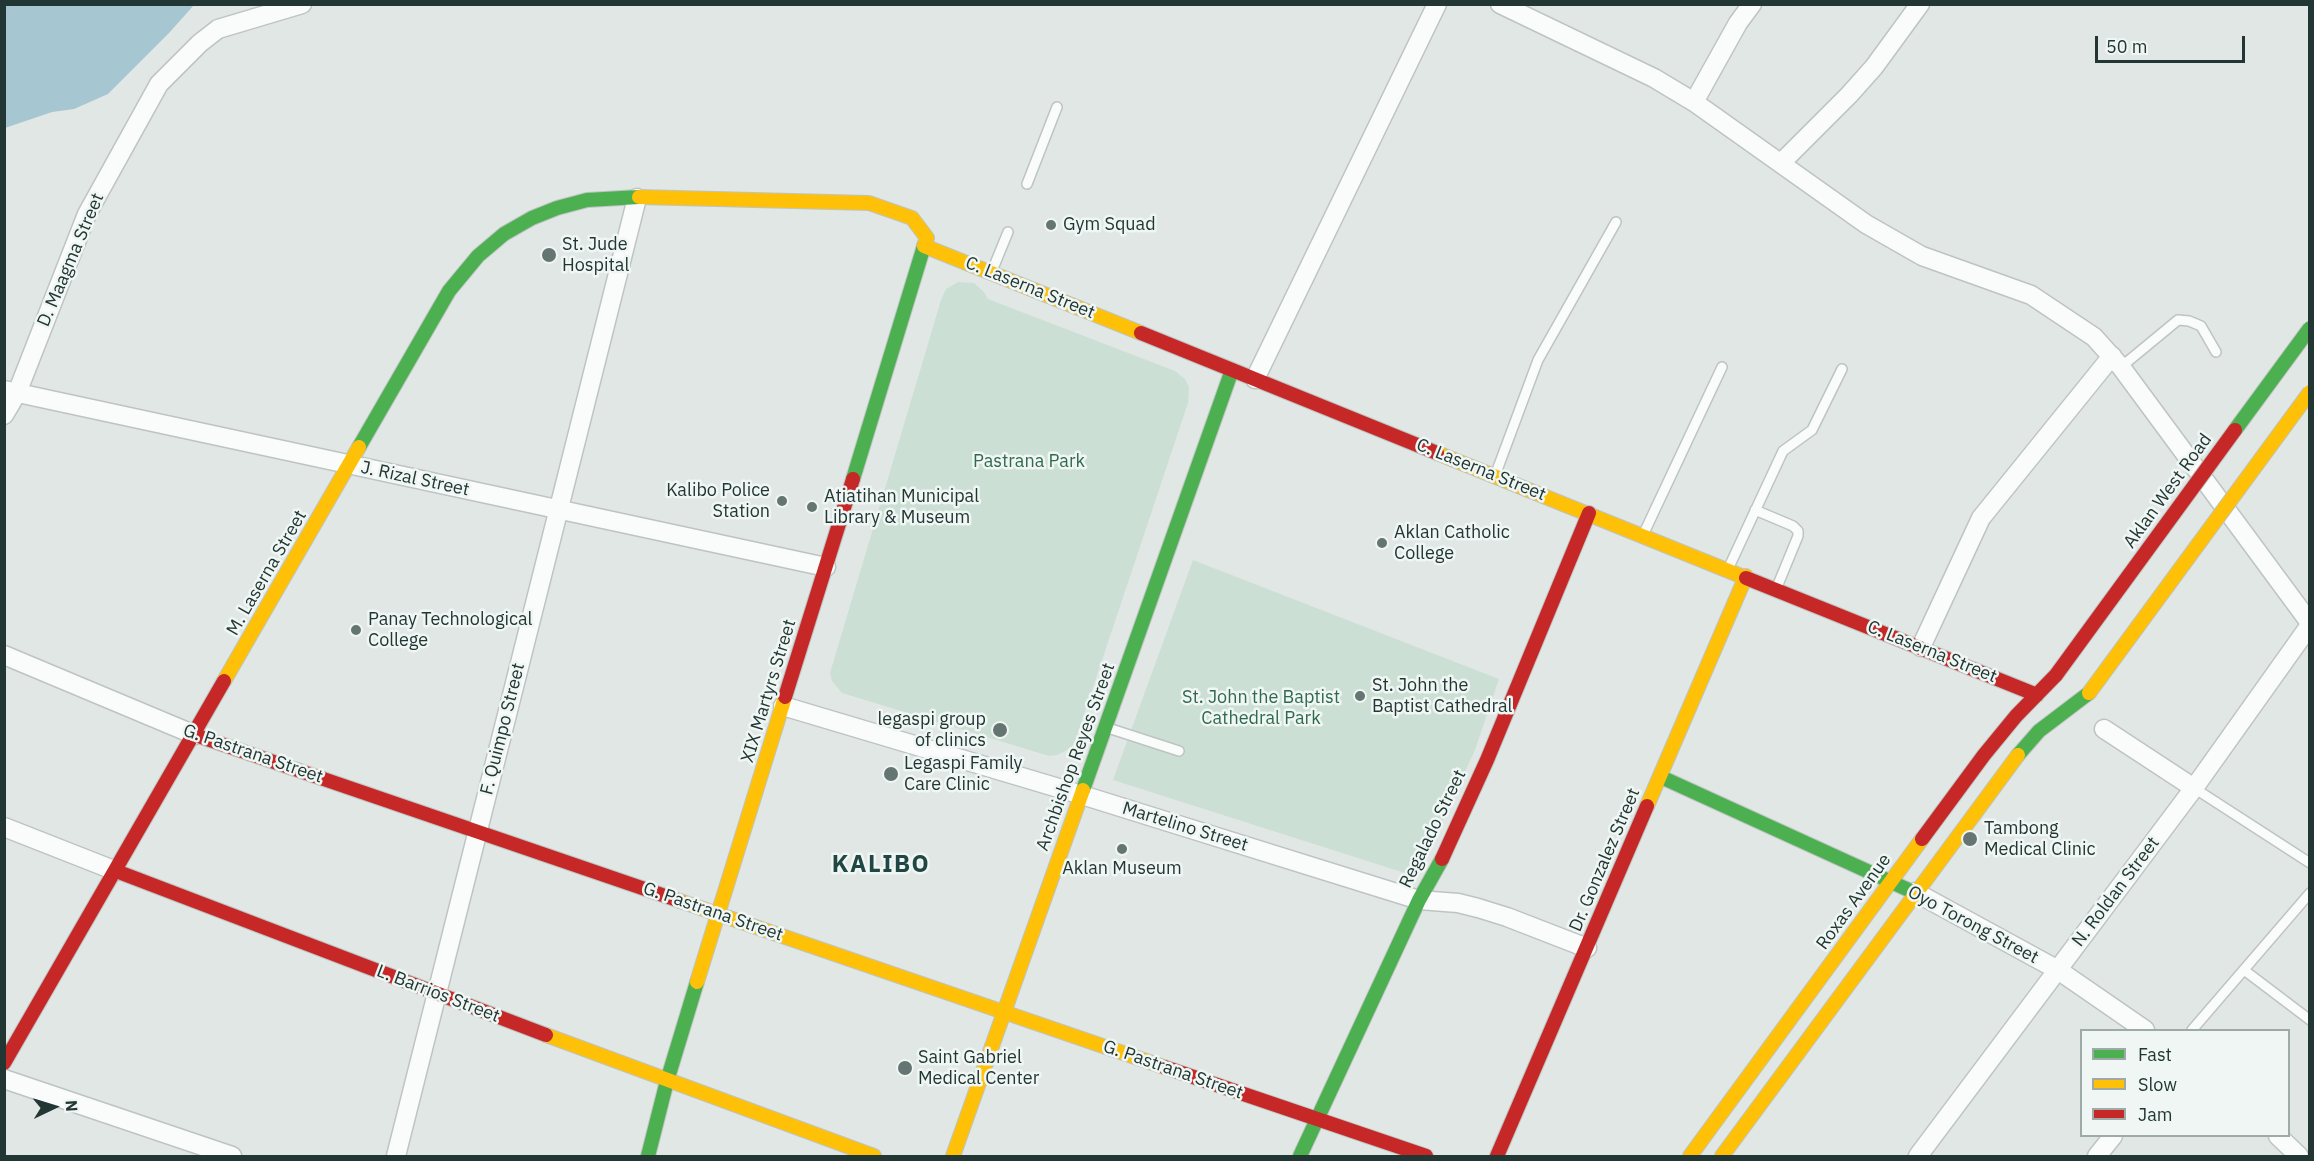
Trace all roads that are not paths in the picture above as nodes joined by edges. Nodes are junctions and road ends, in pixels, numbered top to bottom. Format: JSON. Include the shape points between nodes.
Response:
{"nodes":[{"id":1,"x":302,"y":4,"type":"edge"},
{"id":2,"x":1437,"y":4,"type":"edge"},
{"id":3,"x":1500,"y":4,"type":"edge"},
{"id":4,"x":1752,"y":4,"type":"edge"},
{"id":5,"x":1920,"y":4,"type":"edge"},
{"id":6,"x":1694,"y":102,"type":"junction"},
{"id":7,"x":1057,"y":107,"type":"dead end"},
{"id":8,"x":1781,"y":163,"type":"junction"},
{"id":9,"x":1027,"y":184,"type":"dead end"},
{"id":10,"x":637,"y":198,"type":"junction"},
{"id":11,"x":1616,"y":222,"type":"dead end"},
{"id":12,"x":1008,"y":232,"type":"dead end"},
{"id":13,"x":926,"y":242,"type":"junction"},
{"id":14,"x":992,"y":273,"type":"junction"},
{"id":15,"x":2310,"y":328,"type":"edge"},
{"id":16,"x":2216,"y":352,"type":"dead end"},
{"id":17,"x":2117,"y":361,"type":"junction"},
{"id":18,"x":1722,"y":367,"type":"dead end"},
{"id":19,"x":1842,"y":369,"type":"dead end"},
{"id":20,"x":1232,"y":370,"type":"junction"},
{"id":21,"x":1255,"y":379,"type":"junction"},
{"id":22,"x":11,"y":392,"type":"edge"},
{"id":23,"x":2310,"y":392,"type":"edge"},
{"id":24,"x":4,"y":415,"type":"edge"},
{"id":25,"x":350,"y":465,"type":"junction"},
{"id":26,"x":1495,"y":475,"type":"junction"},
{"id":27,"x":558,"y":510,"type":"junction"},
{"id":28,"x":1755,"y":510,"type":"junction"},
{"id":29,"x":1589,"y":513,"type":"junction"},
{"id":30,"x":1644,"y":535,"type":"junction"},
{"id":31,"x":826,"y":567,"type":"junction"},
{"id":32,"x":1728,"y":569,"type":"junction"},
{"id":33,"x":1746,"y":576,"type":"junction"},
{"id":34,"x":1776,"y":588,"type":"junction"},
{"id":35,"x":2310,"y":624,"type":"edge"},
{"id":36,"x":1921,"y":647,"type":"junction"},
{"id":37,"x":4,"y":656,"type":"edge"},
{"id":38,"x":2056,"y":675,"type":"joint"},
{"id":39,"x":2037,"y":695,"type":"junction"},
{"id":40,"x":783,"y":706,"type":"junction"},
{"id":41,"x":1106,"y":728,"type":"junction"},
{"id":42,"x":2104,"y":729,"type":"dead end"},
{"id":43,"x":195,"y":735,"type":"junction"},
{"id":44,"x":1179,"y":751,"type":"dead end"},
{"id":45,"x":1660,"y":777,"type":"junction"},
{"id":46,"x":2194,"y":788,"type":"junction"},
{"id":47,"x":1082,"y":795,"type":"junction"},
{"id":48,"x":4,"y":827,"type":"edge"},
{"id":49,"x":478,"y":832,"type":"junction"},
{"id":50,"x":2310,"y":863,"type":"edge"},
{"id":51,"x":116,"y":871,"type":"junction"},
{"id":52,"x":1891,"y":882,"type":"junction"},
{"id":53,"x":1915,"y":892,"type":"junction"},
{"id":54,"x":2310,"y":893,"type":"edge"},
{"id":55,"x":1419,"y":900,"type":"junction"},
{"id":56,"x":718,"y":914,"type":"junction"},
{"id":57,"x":1587,"y":948,"type":"junction"},
{"id":58,"x":2058,"y":970,"type":"junction"},
{"id":59,"x":2244,"y":970,"type":"junction"},
{"id":60,"x":437,"y":993,"type":"junction"},
{"id":61,"x":1004,"y":1012,"type":"junction"},
{"id":62,"x":2310,"y":1020,"type":"edge"},
{"id":63,"x":2144,"y":1029,"type":"edge"},
{"id":64,"x":2193,"y":1029,"type":"edge"},
{"id":65,"x":4,"y":1063,"type":"edge"},
{"id":66,"x":4,"y":1079,"type":"edge"},
{"id":67,"x":667,"y":1081,"type":"junction"},
{"id":68,"x":1317,"y":1119,"type":"junction"},
{"id":69,"x":2112,"y":1137,"type":"edge"},
{"id":70,"x":2279,"y":1137,"type":"edge"},
{"id":71,"x":232,"y":1156,"type":"edge"},
{"id":72,"x":396,"y":1156,"type":"edge"},
{"id":73,"x":648,"y":1156,"type":"edge"},
{"id":74,"x":874,"y":1156,"type":"edge"},
{"id":75,"x":953,"y":1156,"type":"edge"},
{"id":76,"x":1300,"y":1156,"type":"edge"},
{"id":77,"x":1426,"y":1156,"type":"edge"},
{"id":78,"x":1497,"y":1156,"type":"edge"},
{"id":79,"x":1690,"y":1156,"type":"edge"},
{"id":80,"x":1722,"y":1156,"type":"edge"},
{"id":81,"x":1918,"y":1156,"type":"edge"},
{"id":82,"x":2097,"y":1156,"type":"edge"},
{"id":83,"x":2299,"y":1156,"type":"edge"}],
"edges":[{"from":1,"to":22,"type":"street","name":"D. Maagma Street","via":[[218,29],[159,84],[87,214]]},
{"from":2,"to":21,"type":"street"},
{"from":3,"to":6,"type":"street","via":[[1654,78]]},
{"from":4,"to":6,"type":"street"},
{"from":5,"to":8,"type":"street","via":[[1874,67]]},
{"from":6,"to":8,"type":"street"},
{"from":7,"to":9,"type":"lane"},
{"from":8,"to":17,"type":"street","via":[[1866,224],[1922,256],[2031,295],[2094,337]]},
{"from":10,"to":13,"type":"street","name":"C. Laserna Street","via":[[869,203],[912,218]]},
{"from":10,"to":25,"type":"street","name":"M. Laserna Street","via":[[587,200],[544,212],[504,234],[478,256],[449,291]]},
{"from":10,"to":27,"type":"street","name":"F. Quimpo Street"},
{"from":11,"to":26,"type":"lane","via":[[1538,360]]},
{"from":12,"to":14,"type":"lane"},
{"from":13,"to":14,"type":"street","name":"C. Laserna Street"},
{"from":13,"to":31,"type":"street","name":"XIX Martyrs Street"},
{"from":14,"to":20,"type":"street","name":"C. Laserna Street"},
{"from":15,"to":38,"type":"street","name":"Aklan West Road","bridge":true},
{"from":16,"to":17,"type":"lane","via":[[2201,326],[2178,320]]},
{"from":17,"to":35,"type":"street"},
{"from":17,"to":36,"type":"street","via":[[1981,519]]},
{"from":18,"to":30,"type":"lane"},
{"from":19,"to":28,"type":"lane","via":[[1812,430],[1783,452]]},
{"from":20,"to":21,"type":"street","name":"C. Laserna Street"},
{"from":20,"to":41,"type":"street","name":"Archbishop Reyes Street"},
{"from":21,"to":26,"type":"street","name":"C. Laserna Street"},
{"from":22,"to":24,"type":"street","name":"D. Maagma Street"},
{"from":22,"to":25,"type":"street","name":"J. Rizal Street"},
{"from":23,"to":53,"type":"street","bridge":true,"via":[[2089,693],[2024,745]]},
{"from":25,"to":27,"type":"street","name":"J. Rizal Street"},
{"from":25,"to":43,"type":"street","name":"M. Laserna Street"},
{"from":26,"to":29,"type":"street","name":"C. Laserna Street"},
{"from":27,"to":31,"type":"street","name":"J. Rizal Street"},
{"from":27,"to":49,"type":"street","name":"F. Quimpo Street"},
{"from":28,"to":32,"type":"lane"},
{"from":28,"to":34,"type":"lane","via":[[1798,531]]},
{"from":29,"to":30,"type":"street","name":"C. Laserna Street"},
{"from":29,"to":55,"type":"street","name":"Regalado Street","via":[[1487,760]]},
{"from":30,"to":32,"type":"street","name":"C. Laserna Street"},
{"from":31,"to":40,"type":"street","name":"XIX Martyrs Street"},
{"from":32,"to":33,"type":"street","name":"C. Laserna Street"},
{"from":33,"to":34,"type":"street","name":"C. Laserna Street"},
{"from":33,"to":45,"type":"street","name":"Dr. Gonzalez Street"},
{"from":34,"to":36,"type":"street","name":"C. Laserna Street"},
{"from":35,"to":46,"type":"street","name":"N. Roldan Street"},
{"from":36,"to":39,"type":"street","name":"C. Laserna Street"},
{"from":37,"to":43,"type":"street","name":"G. Pastrana Street"},
{"from":38,"to":39,"type":"street","name":"Roxas Avenue"},
{"from":39,"to":52,"type":"street","name":"Roxas Avenue","via":[[2001,732]]},
{"from":40,"to":47,"type":"street","name":"Martelino Street"},
{"from":40,"to":56,"type":"street","name":"XIX Martyrs Street"},
{"from":41,"to":44,"type":"lane"},
{"from":41,"to":47,"type":"street","name":"Archbishop Reyes Street"},
{"from":42,"to":46,"type":"street"},
{"from":43,"to":49,"type":"street","name":"G. Pastrana Street"},
{"from":43,"to":51,"type":"street","name":"M. Laserna Street"},
{"from":45,"to":52,"type":"street","name":"Oyo Torong Street"},
{"from":45,"to":57,"type":"street","name":"Dr. Gonzalez Street"},
{"from":46,"to":50,"type":"lane"},
{"from":46,"to":58,"type":"street","name":"N. Roldan Street"},
{"from":47,"to":55,"type":"street","name":"Martelino Street"},
{"from":47,"to":61,"type":"street","name":"Archbishop Reyes Street"},
{"from":48,"to":51,"type":"street","name":"L. Barrios Street"},
{"from":49,"to":56,"type":"street","name":"G. Pastrana Street"},
{"from":49,"to":60,"type":"street","name":"F. Quimpo Street"},
{"from":51,"to":60,"type":"street","name":"L. Barrios Street"},
{"from":51,"to":65,"type":"street","name":"M. Laserna Street"},
{"from":52,"to":53,"type":"street","name":"Oyo Torong Street"},
{"from":52,"to":79,"type":"street","name":"Roxas Avenue"},
{"from":53,"to":58,"type":"street","name":"Oyo Torong Street"},
{"from":53,"to":80,"type":"street"},
{"from":54,"to":59,"type":"lane"},
{"from":55,"to":57,"type":"street","name":"Martelino Street","via":[[1478,908]]},
{"from":55,"to":68,"type":"street","name":"Regalado Street"},
{"from":56,"to":61,"type":"street","name":"G. Pastrana Street"},
{"from":56,"to":67,"type":"street","name":"XIX Martyrs Street"},
{"from":57,"to":78,"type":"street","name":"Dr. Gonzalez Street"},
{"from":58,"to":63,"type":"street","name":"Oyo Torong Street"},
{"from":58,"to":81,"type":"street","name":"N. Roldan Street"},
{"from":59,"to":62,"type":"lane"},
{"from":59,"to":64,"type":"lane"},
{"from":60,"to":67,"type":"street","name":"L. Barrios Street"},
{"from":60,"to":72,"type":"street","name":"F. Quimpo Street"},
{"from":61,"to":68,"type":"street","name":"G. Pastrana Street"},
{"from":61,"to":75,"type":"street","name":"Archbishop Reyes Street"},
{"from":66,"to":71,"type":"street"},
{"from":67,"to":73,"type":"street","name":"XIX Martyrs Street"},
{"from":67,"to":74,"type":"street","name":"L. Barrios Street"},
{"from":68,"to":76,"type":"street","name":"Regalado Street"},
{"from":68,"to":77,"type":"street","name":"G. Pastrana Street"},
{"from":69,"to":82,"type":"street"},
{"from":70,"to":83,"type":"street"}]}
